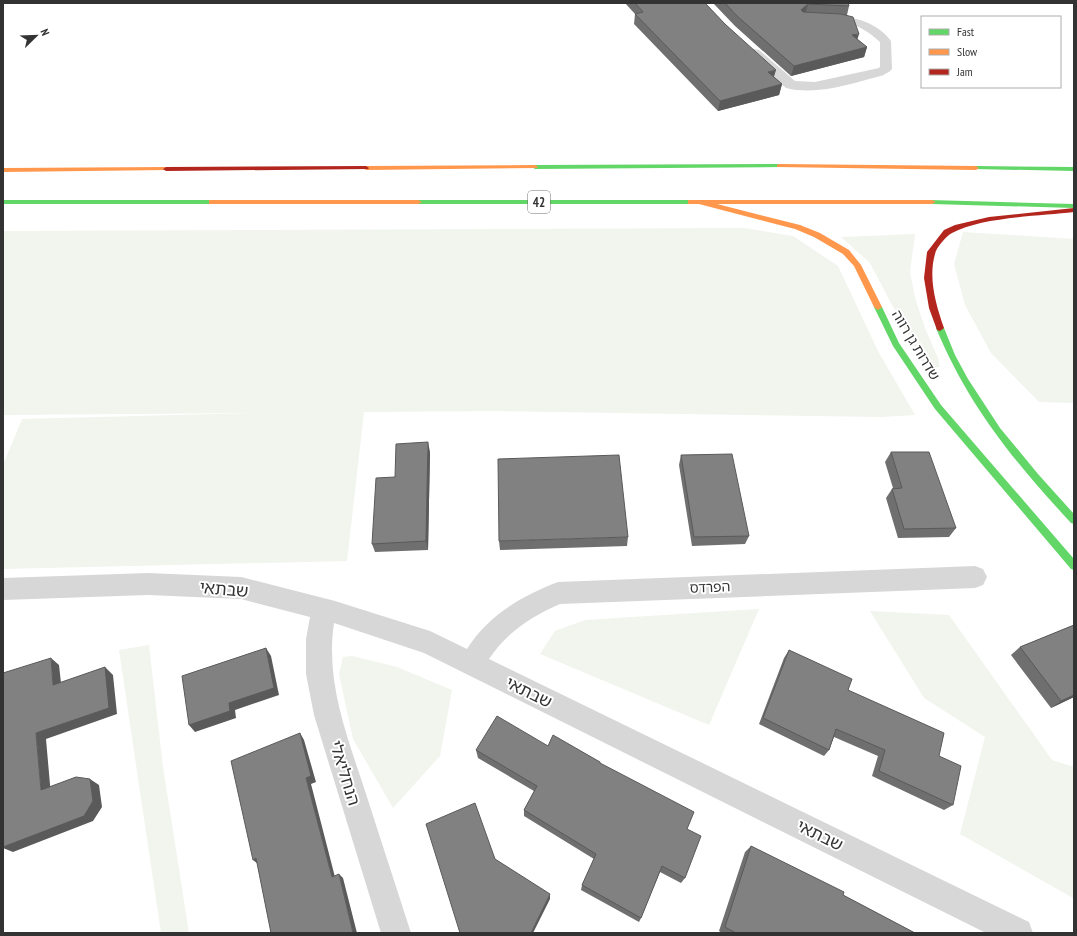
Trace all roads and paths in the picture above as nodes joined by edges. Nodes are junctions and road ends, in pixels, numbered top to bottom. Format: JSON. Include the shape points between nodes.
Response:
{"nodes":[{"id":1,"x":820,"y":19,"type":"edge"},
{"id":2,"x":746,"y":46,"type":"edge"},
{"id":3,"x":879,"y":72,"type":"joint"},
{"id":4,"x":1074,"y":169,"type":"edge"},
{"id":5,"x":3,"y":170,"type":"edge"},
{"id":6,"x":3,"y":202,"type":"edge"},
{"id":7,"x":699,"y":202,"type":"junction"},
{"id":8,"x":1074,"y":206,"type":"edge"},
{"id":9,"x":1074,"y":210,"type":"edge"},
{"id":10,"x":1074,"y":520,"type":"edge"},
{"id":11,"x":1074,"y":566,"type":"edge"},
{"id":12,"x":974,"y":577,"type":"dead end"},
{"id":13,"x":3,"y":589,"type":"edge"},
{"id":14,"x":324,"y":609,"type":"junction"},
{"id":15,"x":472,"y":664,"type":"junction"},
{"id":16,"x":396,"y":933,"type":"edge"},
{"id":17,"x":1018,"y":933,"type":"edge"}],
"edges":[{"from":1,"to":3,"type":"lane","via":[[841,19],[876,32],[885,41],[886,69]]},
{"from":2,"to":3,"type":"street","via":[[792,85],[815,87]]},
{"from":4,"to":5,"type":"main road","via":[[844,166]]},
{"from":6,"to":7,"type":"main road","number":"42"},
{"from":7,"to":8,"type":"main road","number":"42","via":[[957,202]]},
{"from":7,"to":11,"type":"main road","name":"שדרות גן רווה","via":[[797,227],[833,243],[846,252],[861,272],[896,344],[938,407]]},
{"from":9,"to":10,"type":"main road","name":"שדרות גן רווה","via":[[986,220],[959,226],[947,232],[932,249],[927,277],[930,296],[947,347],[972,395],[1011,449]]},
{"from":12,"to":15,"type":"street","name":"הפרדס","via":[[558,594],[544,599],[508,622],[488,639]]},
{"from":13,"to":14,"type":"street","name":"שבתאי","via":[[148,584],[240,588]]},
{"from":14,"to":15,"type":"street","name":"שבתאי","via":[[430,643]]},
{"from":14,"to":16,"type":"street","name":"הנחליאלי","via":[[319,674],[327,714]]},
{"from":15,"to":17,"type":"street","name":"שבתאי"}]}
